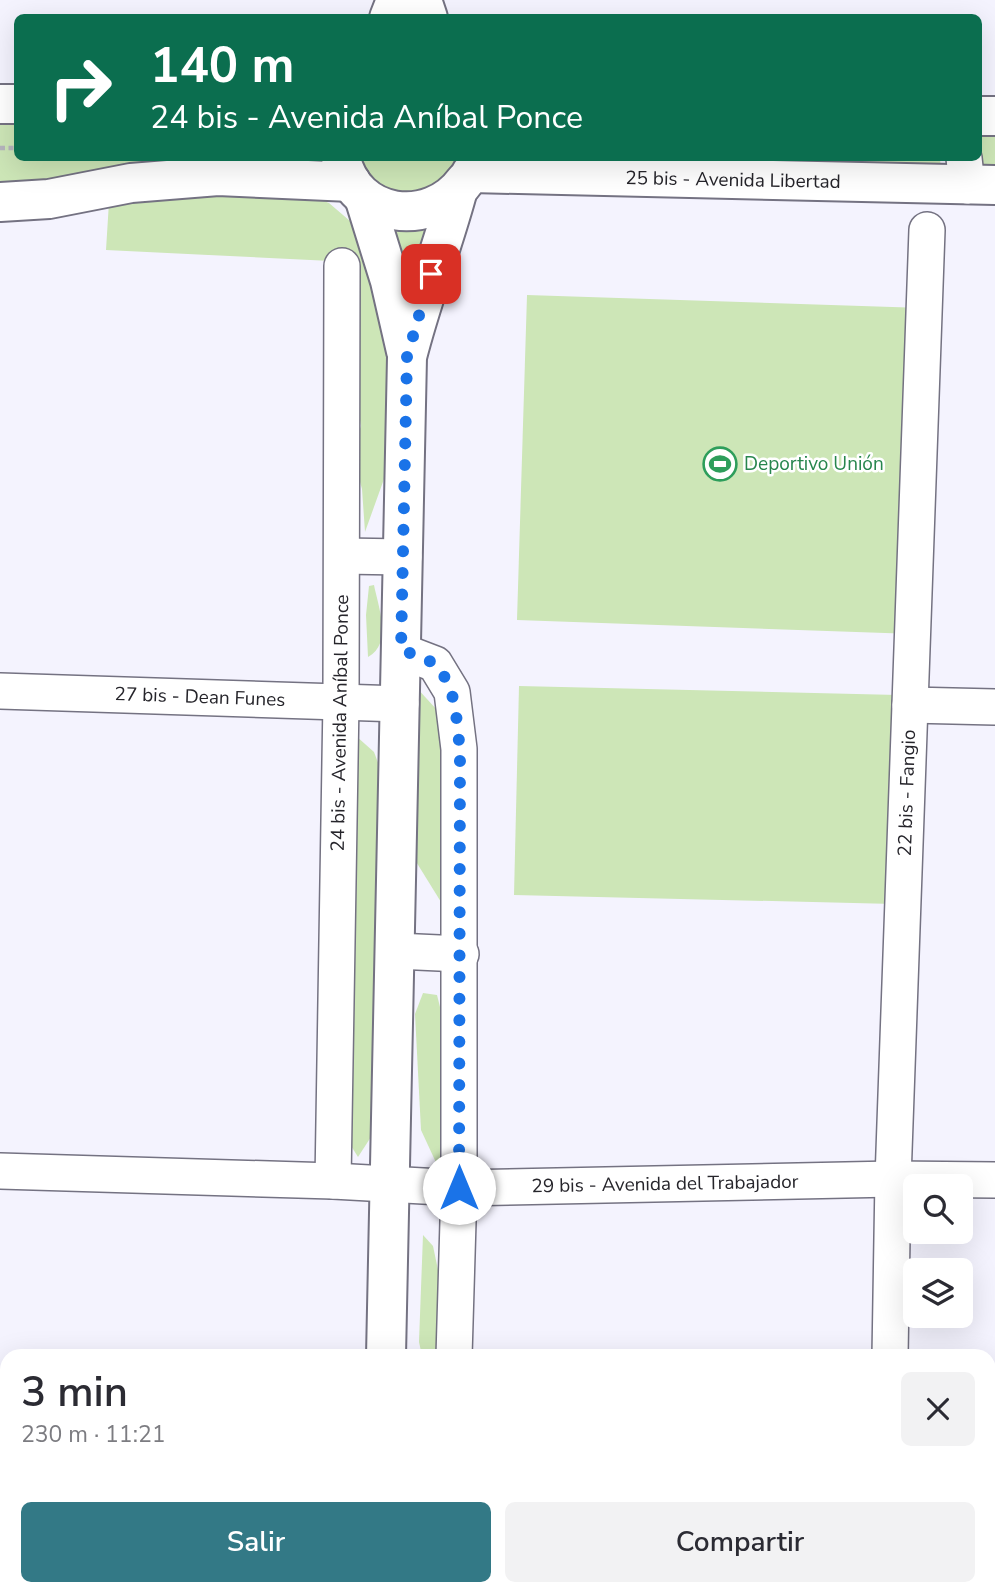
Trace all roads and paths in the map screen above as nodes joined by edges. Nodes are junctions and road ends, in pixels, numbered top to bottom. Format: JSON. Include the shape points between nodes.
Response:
{"nodes":[{"id":1,"x":468,"y":175,"type":"edge"},
{"id":2,"x":975,"y":176,"type":"edge"},
{"id":3,"x":352,"y":179,"type":"edge"},
{"id":4,"x":0,"y":202,"type":"edge"},
{"id":5,"x":927,"y":230,"type":"dead end"},
{"id":6,"x":342,"y":266,"type":"dead end"},
{"id":7,"x":407,"y":357,"type":"junction"},
{"id":8,"x":342,"y":556,"type":"junction"},
{"id":9,"x":404,"y":557,"type":"junction"},
{"id":10,"x":401,"y":650,"type":"junction"},
{"id":11,"x":0,"y":691,"type":"edge"},
{"id":12,"x":341,"y":701,"type":"junction"},
{"id":13,"x":401,"y":704,"type":"junction"},
{"id":14,"x":910,"y":705,"type":"junction"},
{"id":15,"x":995,"y":707,"type":"edge"},
{"id":16,"x":396,"y":951,"type":"junction"},
{"id":17,"x":461,"y":954,"type":"junction"},
{"id":18,"x":0,"y":1171,"type":"edge"},
{"id":19,"x":893,"y":1179,"type":"junction"},
{"id":20,"x":995,"y":1180,"type":"edge"},
{"id":21,"x":333,"y":1181,"type":"junction"},
{"id":22,"x":389,"y":1186,"type":"junction"},
{"id":23,"x":459,"y":1188,"type":"junction"},
{"id":24,"x":386,"y":1349,"type":"edge"},
{"id":25,"x":454,"y":1349,"type":"edge"},
{"id":26,"x":890,"y":1349,"type":"edge"}],
"edges":[{"from":1,"to":2,"type":"main road","name":"25 bis - Avenida Libertad"},
{"from":1,"to":3,"type":"main road","via":[[440,205],[401,212],[382,207]]},
{"from":1,"to":7,"type":"main road","via":[[423,295]]},
{"from":3,"to":4,"type":"main road","via":[[218,176]]},
{"from":3,"to":7,"type":"main road","via":[[390,281]]},
{"from":5,"to":14,"type":"street","name":"22 bis - Fangio"},
{"from":6,"to":8,"type":"street","name":"24 bis - Avenida Aníbal Ponce"},
{"from":7,"to":9,"type":"main road"},
{"from":8,"to":9,"type":"street"},
{"from":8,"to":12,"type":"street","name":"24 bis - Avenida Aníbal Ponce"},
{"from":9,"to":10,"type":"main road"},
{"from":10,"to":13,"type":"main road"},
{"from":10,"to":17,"type":"street","via":[[435,664],[452,692],[460,749]]},
{"from":11,"to":12,"type":"street","name":"27 bis - Dean Funes"},
{"from":12,"to":13,"type":"street","name":"27 bis - Dean Funes"},
{"from":12,"to":21,"type":"street","name":"24 bis - Avenida Aníbal Ponce"},
{"from":13,"to":16,"type":"main road"},
{"from":14,"to":15,"type":"street"},
{"from":14,"to":19,"type":"street","name":"22 bis - Fangio"},
{"from":16,"to":17,"type":"street"},
{"from":16,"to":22,"type":"main road"},
{"from":17,"to":23,"type":"street"},
{"from":18,"to":21,"type":"street","name":"29 bis - Avenida del Trabajador"},
{"from":19,"to":20,"type":"street","name":"29 bis - Avenida del Trabajador"},
{"from":19,"to":23,"type":"street","name":"29 bis - Avenida del Trabajador"},
{"from":19,"to":26,"type":"street","name":"22 bis - Fangio"},
{"from":21,"to":22,"type":"street","name":"29 bis - Avenida del Trabajador"},
{"from":22,"to":23,"type":"street","name":"29 bis - Avenida del Trabajador"},
{"from":22,"to":24,"type":"main road"},
{"from":23,"to":25,"type":"street"}]}
